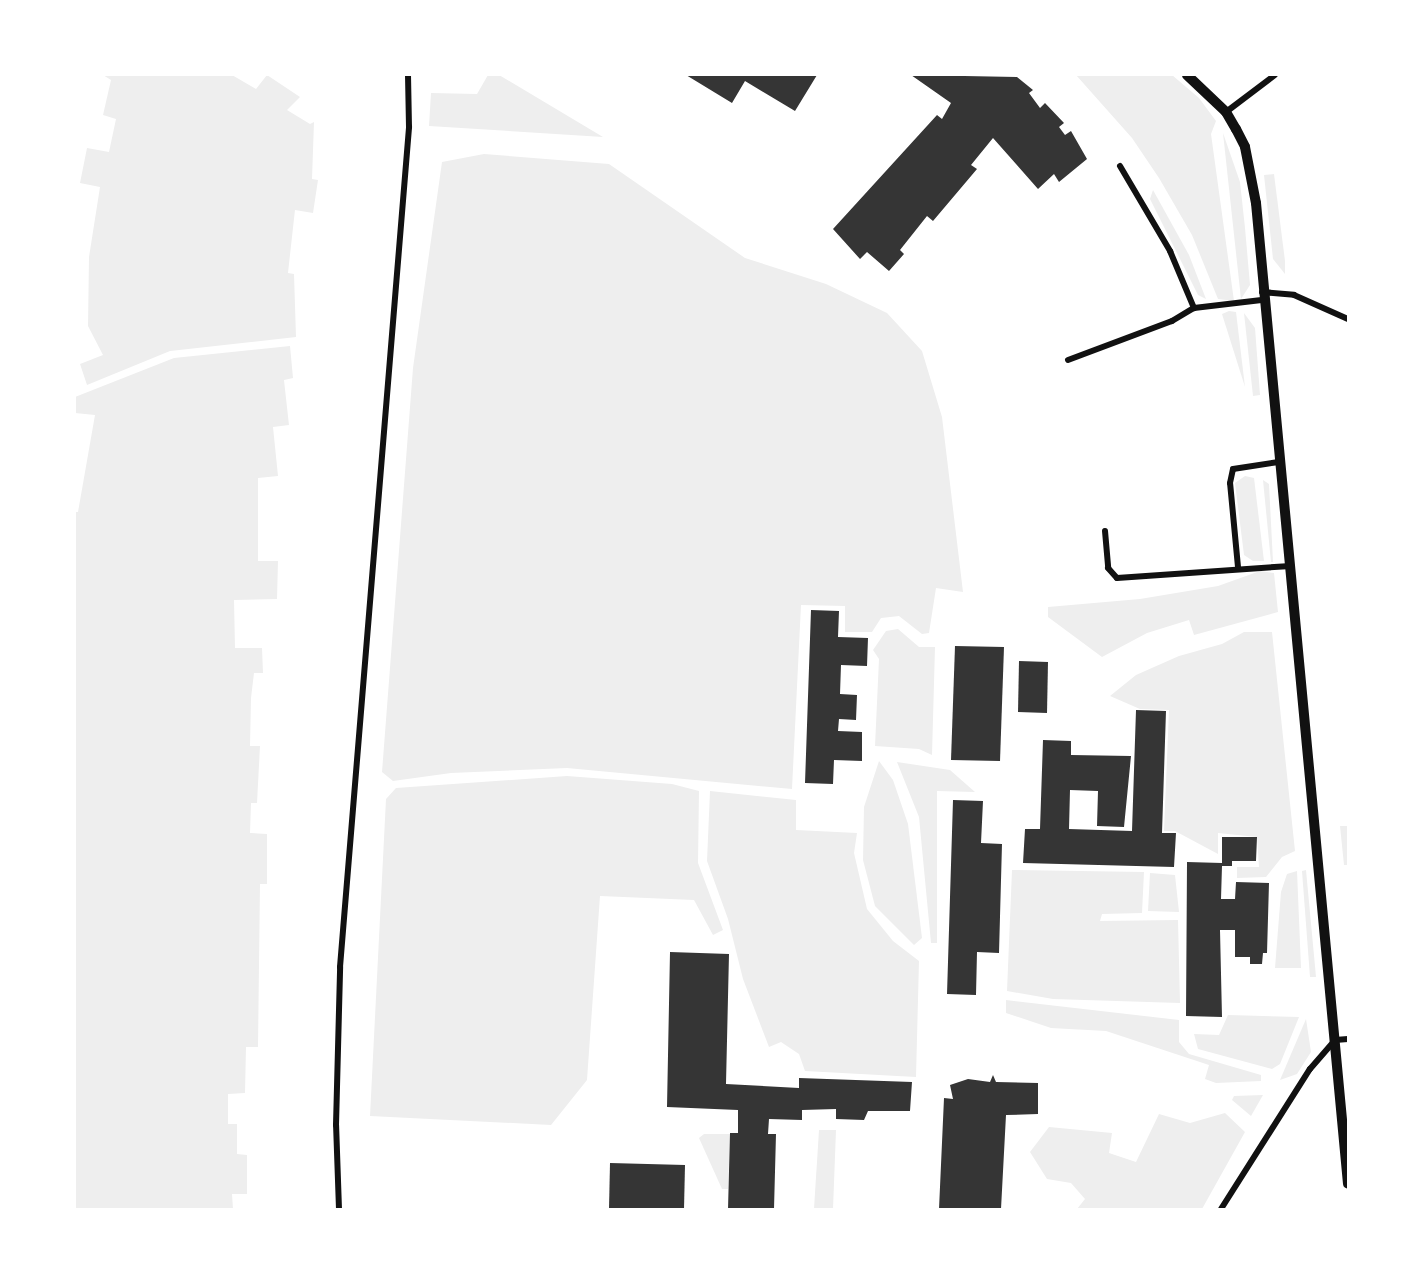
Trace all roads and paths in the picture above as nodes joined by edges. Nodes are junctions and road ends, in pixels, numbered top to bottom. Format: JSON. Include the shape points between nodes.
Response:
{"nodes":[{"id":1,"x":408,"y":75,"type":"edge"},
{"id":2,"x":1187,"y":75,"type":"edge"},
{"id":3,"x":1275,"y":75,"type":"edge"},
{"id":4,"x":1226,"y":112,"type":"junction"},
{"id":5,"x":1120,"y":166,"type":"dead end"},
{"id":6,"x":1262,"y":296,"type":"junction"},
{"id":7,"x":1194,"y":308,"type":"junction"},
{"id":8,"x":1348,"y":319,"type":"edge"},
{"id":9,"x":1068,"y":360,"type":"dead end"},
{"id":10,"x":1278,"y":462,"type":"junction"},
{"id":11,"x":1105,"y":531,"type":"dead end"},
{"id":12,"x":1287,"y":566,"type":"junction"},
{"id":13,"x":1238,"y":567,"type":"junction"},
{"id":14,"x":1348,"y":1039,"type":"edge"},
{"id":15,"x":1335,"y":1040,"type":"junction"},
{"id":16,"x":1348,"y":1184,"type":"edge"},
{"id":17,"x":339,"y":1209,"type":"edge"},
{"id":18,"x":1221,"y":1209,"type":"edge"}],
"edges":[{"from":1,"to":17,"type":"street","via":[[409,127],[340,967],[336,1125]]},
{"from":2,"to":4,"type":"street"},
{"from":3,"to":4,"type":"street"},
{"from":4,"to":6,"type":"street","via":[[1245,147],[1250,168]]},
{"from":5,"to":7,"type":"street","via":[[1170,251]]},
{"from":6,"to":7,"type":"street"},
{"from":6,"to":8,"type":"street","via":[[1294,295]]},
{"from":6,"to":10,"type":"street"},
{"from":7,"to":9,"type":"street","via":[[1172,321]]},
{"from":10,"to":12,"type":"street"},
{"from":10,"to":13,"type":"street","via":[[1233,469],[1230,483]]},
{"from":11,"to":13,"type":"street","via":[[1108,568],[1117,578],[1132,580]]},
{"from":12,"to":13,"type":"street"},
{"from":12,"to":15,"type":"street"},
{"from":14,"to":15,"type":"street"},
{"from":15,"to":16,"type":"street"},
{"from":15,"to":18,"type":"street","via":[[1310,1069]]}]}
